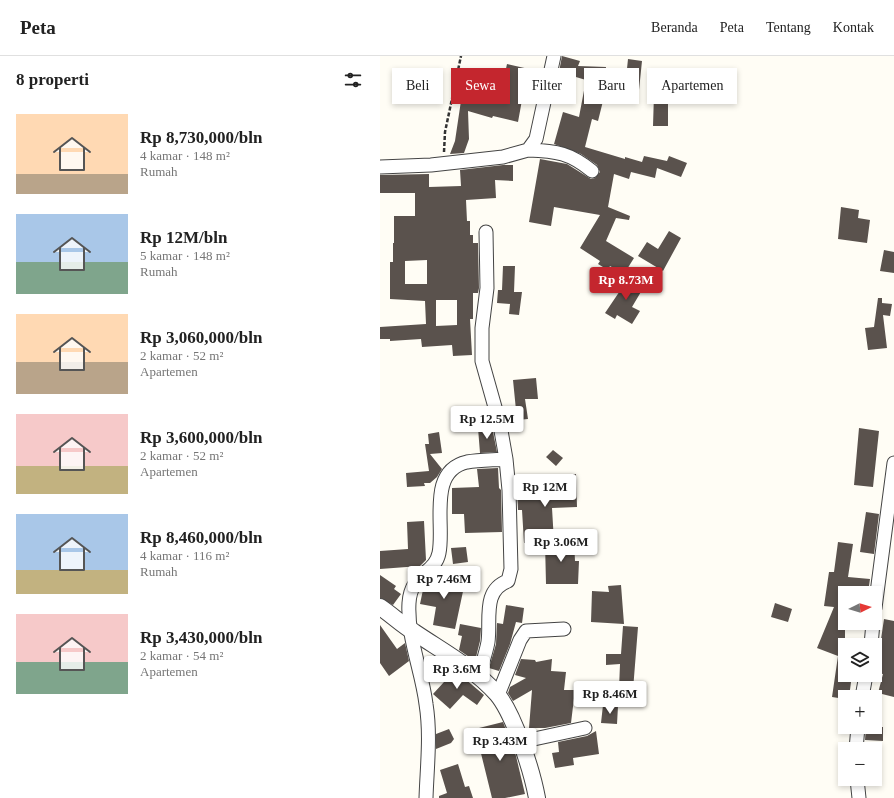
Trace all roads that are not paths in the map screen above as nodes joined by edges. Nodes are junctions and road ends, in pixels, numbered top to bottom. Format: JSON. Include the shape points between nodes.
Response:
{"nodes":[{"id":1,"x":554,"y":56,"type":"edge"},
{"id":2,"x":528,"y":150,"type":"junction"},
{"id":3,"x":380,"y":167,"type":"edge"},
{"id":4,"x":592,"y":171,"type":"dead end"},
{"id":5,"x":486,"y":232,"type":"dead end"},
{"id":6,"x":506,"y":460,"type":"junction"},
{"id":7,"x":894,"y":463,"type":"edge"},
{"id":8,"x":878,"y":586,"type":"edge"},
{"id":9,"x":380,"y":607,"type":"edge"},
{"id":10,"x":564,"y":629,"type":"dead end"},
{"id":11,"x":412,"y":631,"type":"junction"},
{"id":12,"x":479,"y":675,"type":"junction"},
{"id":13,"x":498,"y":695,"type":"junction"},
{"id":14,"x":584,"y":728,"type":"dead end"},
{"id":15,"x":520,"y":742,"type":"junction"},
{"id":16,"x":858,"y":786,"type":"edge"},
{"id":17,"x":426,"y":798,"type":"edge"},
{"id":18,"x":537,"y":798,"type":"edge"},
{"id":19,"x":859,"y":798,"type":"edge"}],
"edges":[{"from":1,"to":2,"type":"street","via":[[536,139]]},
{"from":2,"to":3,"type":"street","via":[[503,157],[443,164]]},
{"from":2,"to":4,"type":"street","via":[[550,151],[576,158]]},
{"from":5,"to":6,"type":"street","via":[[487,288],[482,328],[482,361],[500,425]]},
{"from":6,"to":11,"type":"street","via":[[466,462],[452,470],[443,483],[439,506],[439,554],[432,566],[417,578],[413,586],[409,603]]},
{"from":6,"to":12,"type":"street","via":[[510,576],[508,581],[498,584],[494,591],[489,608],[488,641]]},
{"from":7,"to":8,"type":"street"},
{"from":9,"to":11,"type":"street"},
{"from":10,"to":13,"type":"street","via":[[526,631]]},
{"from":11,"to":12,"type":"street"},
{"from":11,"to":17,"type":"street","via":[[426,705]]},
{"from":12,"to":13,"type":"street"},
{"from":13,"to":15,"type":"street","via":[[512,720]]},
{"from":14,"to":15,"type":"street"},
{"from":15,"to":18,"type":"street","via":[[534,781]]},
{"from":16,"to":19,"type":"street"}]}
